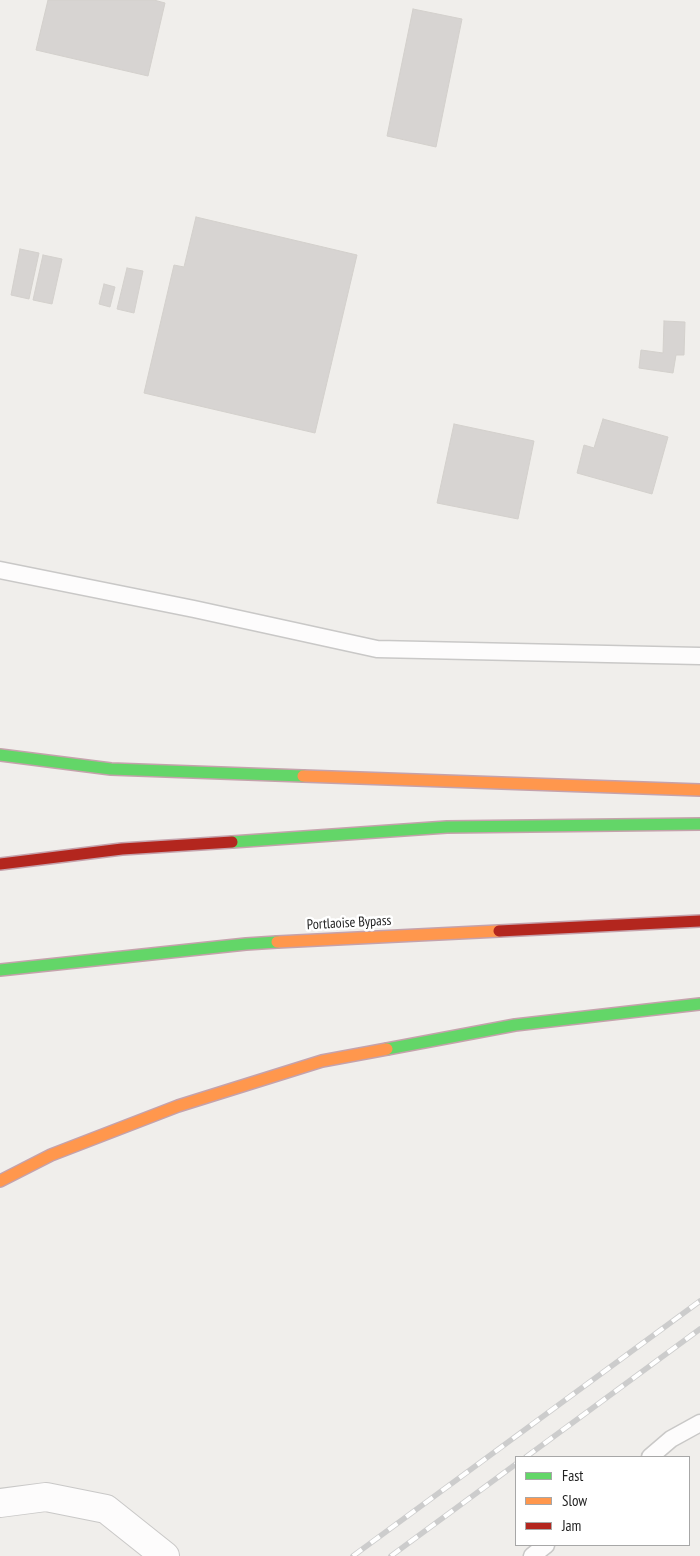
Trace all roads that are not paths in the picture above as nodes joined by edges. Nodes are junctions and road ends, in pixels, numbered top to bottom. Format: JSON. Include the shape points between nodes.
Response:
{"nodes":[{"id":1,"x":0,"y":570,"type":"edge"},
{"id":2,"x":700,"y":656,"type":"edge"},
{"id":3,"x":0,"y":754,"type":"edge"},
{"id":4,"x":700,"y":790,"type":"edge"},
{"id":5,"x":700,"y":824,"type":"edge"},
{"id":6,"x":0,"y":864,"type":"edge"},
{"id":7,"x":700,"y":921,"type":"edge"},
{"id":8,"x":0,"y":970,"type":"edge"},
{"id":9,"x":700,"y":1004,"type":"edge"},
{"id":10,"x":0,"y":1181,"type":"edge"},
{"id":11,"x":700,"y":1423,"type":"edge"},
{"id":12,"x":651,"y":1456,"type":"edge"},
{"id":13,"x":0,"y":1503,"type":"edge"},
{"id":14,"x":545,"y":1546,"type":"edge"},
{"id":15,"x":165,"y":1556,"type":"edge"},
{"id":16,"x":532,"y":1556,"type":"edge"}],
"edges":[{"from":1,"to":2,"type":"lane","via":[[378,649]]},
{"from":3,"to":4,"type":"highway","via":[[112,769]]},
{"from":5,"to":6,"type":"highway","via":[[447,828],[122,849]]},
{"from":7,"to":8,"type":"highway","name":"Portlaoise Bypass","via":[[246,944]]},
{"from":9,"to":10,"type":"highway","via":[[515,1025],[322,1061],[178,1106],[52,1155]]},
{"from":11,"to":12,"type":"lane"},
{"from":13,"to":15,"type":"street","via":[[46,1496],[106,1509]]},
{"from":14,"to":16,"type":"lane"}]}
